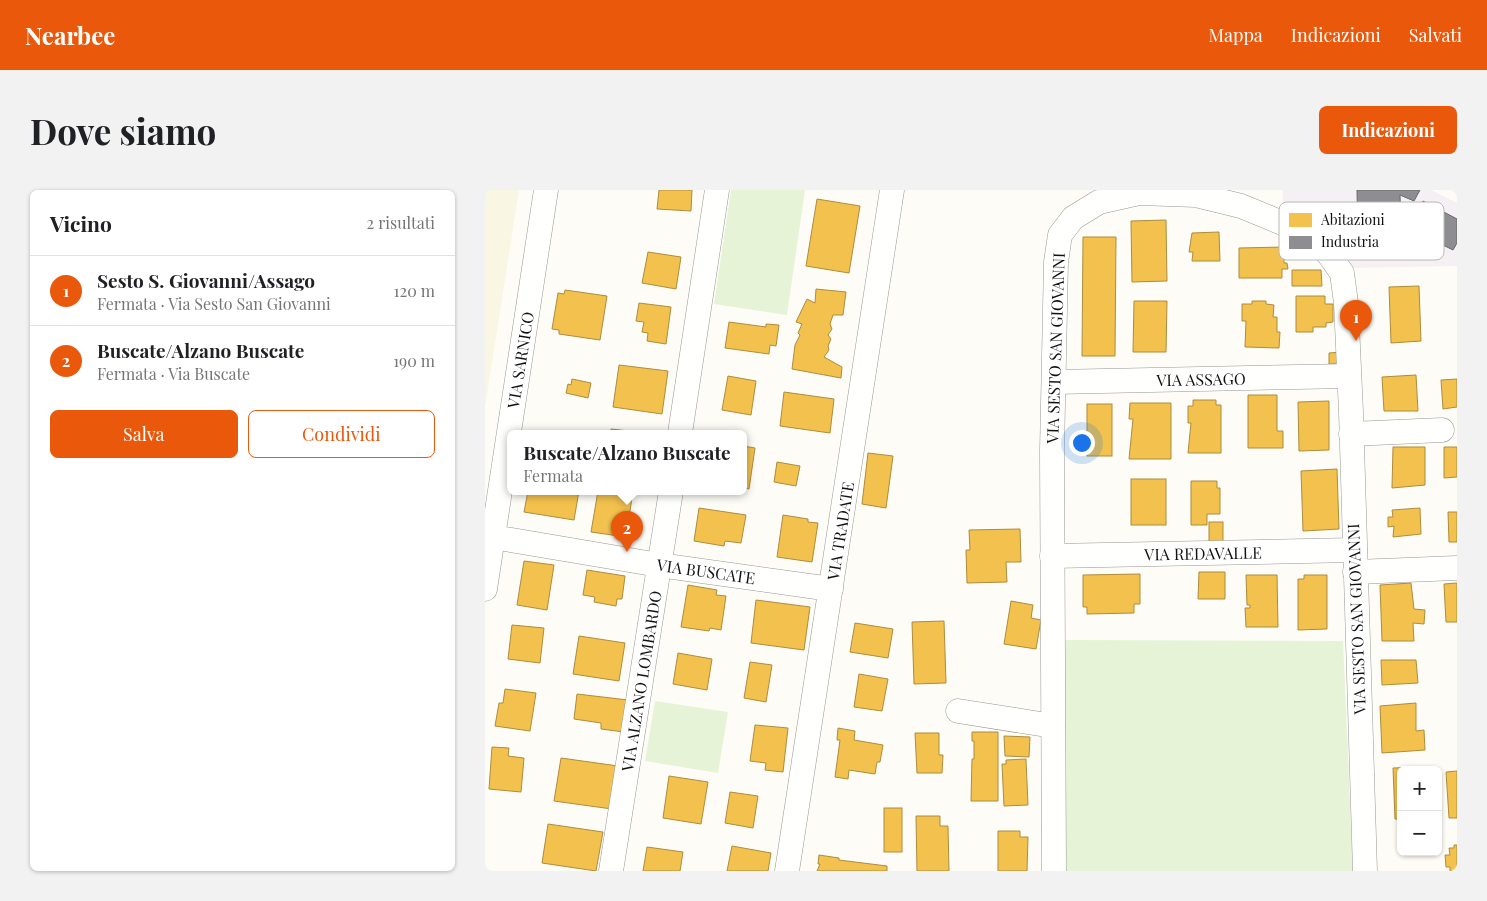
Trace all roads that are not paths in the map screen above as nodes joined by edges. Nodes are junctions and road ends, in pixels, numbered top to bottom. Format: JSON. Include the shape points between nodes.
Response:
{"nodes":[{"id":1,"x":546,"y":190,"type":"edge"},
{"id":2,"x":717,"y":190,"type":"edge"},
{"id":3,"x":893,"y":190,"type":"edge"},
{"id":4,"x":1279,"y":222,"type":"edge"},
{"id":5,"x":1333,"y":260,"type":"edge"},
{"id":6,"x":1349,"y":376,"type":"junction"},
{"id":7,"x":1053,"y":382,"type":"junction"},
{"id":8,"x":509,"y":430,"type":"edge"},
{"id":9,"x":679,"y":430,"type":"edge"},
{"id":10,"x":1442,"y":430,"type":"dead end"},
{"id":11,"x":1351,"y":434,"type":"junction"},
{"id":12,"x":507,"y":445,"type":"edge"},
{"id":13,"x":670,"y":495,"type":"edge"},
{"id":14,"x":493,"y":537,"type":"junction"},
{"id":15,"x":1052,"y":556,"type":"junction"},
{"id":16,"x":1354,"y":561,"type":"junction"},
{"id":17,"x":659,"y":565,"type":"junction"},
{"id":18,"x":1457,"y":568,"type":"edge"},
{"id":19,"x":485,"y":589,"type":"edge"},
{"id":20,"x":831,"y":589,"type":"junction"},
{"id":21,"x":958,"y":711,"type":"dead end"},
{"id":22,"x":1053,"y":726,"type":"junction"},
{"id":23,"x":611,"y":871,"type":"edge"},
{"id":24,"x":787,"y":871,"type":"edge"},
{"id":25,"x":1053,"y":871,"type":"edge"},
{"id":26,"x":1365,"y":871,"type":"edge"}],
"edges":[{"from":1,"to":8,"type":"street","name":"VIA SARNICO"},
{"from":2,"to":9,"type":"street"},
{"from":3,"to":20,"type":"street","name":"VIA TRADATE"},
{"from":4,"to":7,"type":"street","name":"VIA SESTO SAN GIOVANNI","via":[[1241,206],[1197,195],[1139,193],[1099,202],[1073,218],[1060,235],[1056,262]]},
{"from":5,"to":6,"type":"street","name":"VIA SESTO SAN GIOVANNI","via":[[1342,273]]},
{"from":6,"to":7,"type":"street","name":"VIA ASSAGO"},
{"from":6,"to":11,"type":"street","name":"VIA SESTO SAN GIOVANNI"},
{"from":7,"to":15,"type":"street","name":"VIA SESTO SAN GIOVANNI"},
{"from":10,"to":11,"type":"street"},
{"from":11,"to":16,"type":"street","name":"VIA SESTO SAN GIOVANNI"},
{"from":12,"to":14,"type":"street","name":"VIA SARNICO"},
{"from":13,"to":17,"type":"street","name":"VIA ALZANO LOMBARDO"},
{"from":14,"to":17,"type":"street","name":"VIA BUSCATE"},
{"from":14,"to":19,"type":"street","name":"VIA SARNICO"},
{"from":15,"to":16,"type":"street","name":"VIA REDAVALLE"},
{"from":15,"to":22,"type":"street","name":"VIA SESTO SAN GIOVANNI"},
{"from":16,"to":18,"type":"street","name":"VIA REDAVALLE"},
{"from":16,"to":26,"type":"street","name":"VIA SESTO SAN GIOVANNI"},
{"from":17,"to":20,"type":"street","name":"VIA BUSCATE"},
{"from":17,"to":23,"type":"street","name":"VIA ALZANO LOMBARDO"},
{"from":20,"to":24,"type":"street","name":"VIA TRADATE"},
{"from":21,"to":22,"type":"street"},
{"from":22,"to":25,"type":"street","name":"VIA SESTO SAN GIOVANNI"}]}
